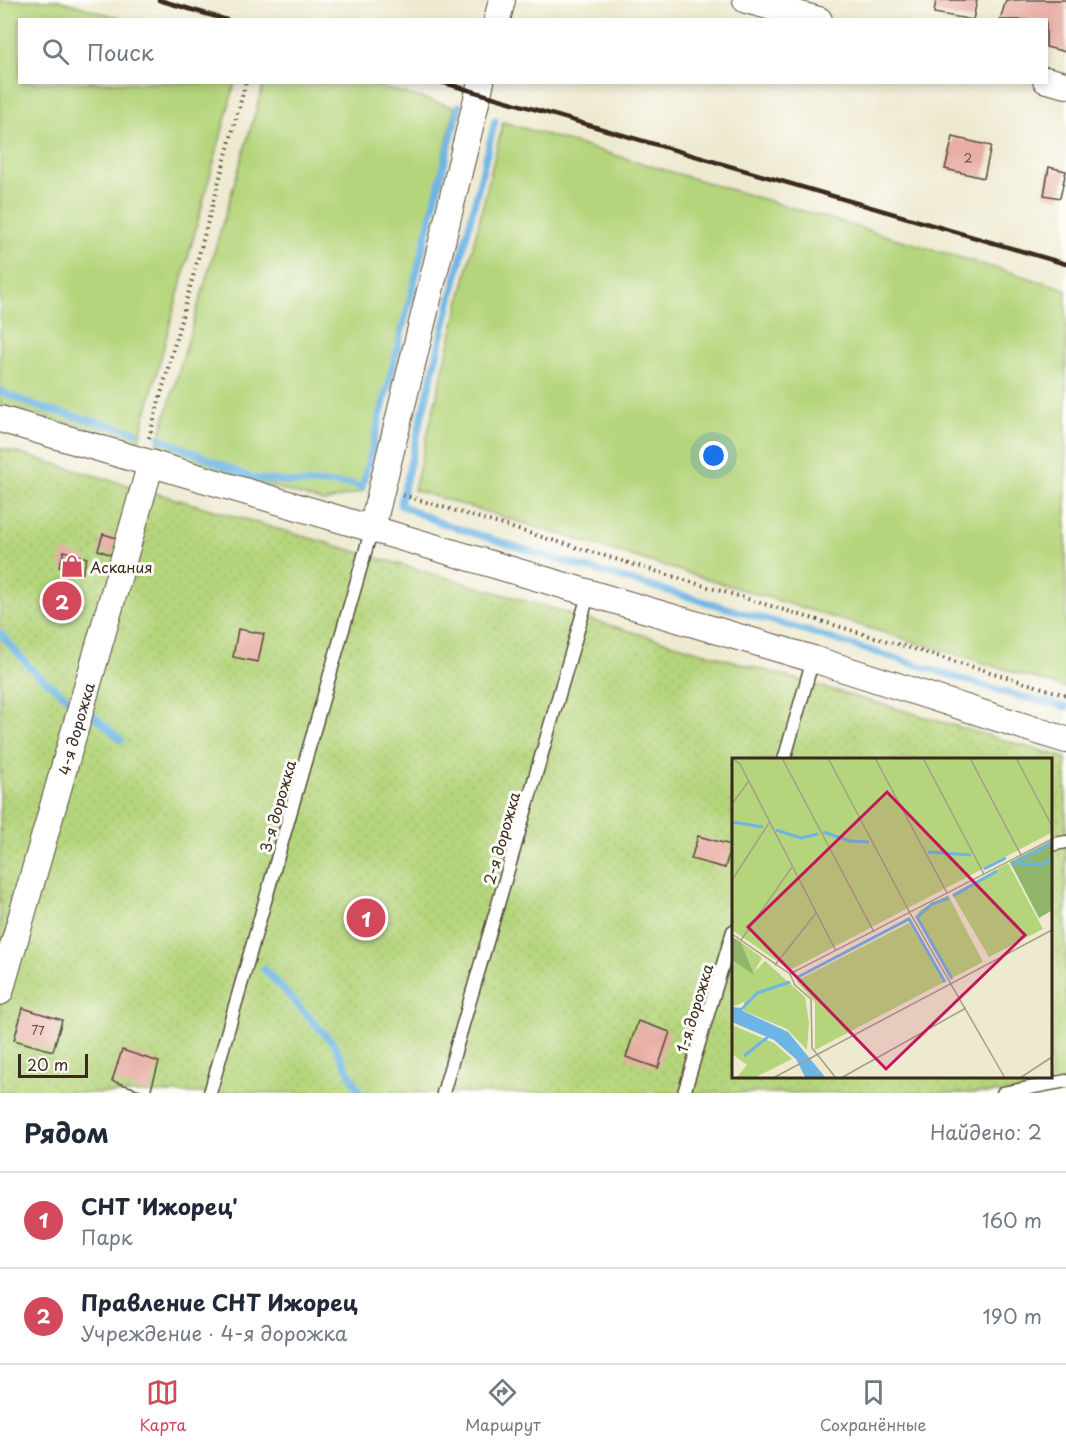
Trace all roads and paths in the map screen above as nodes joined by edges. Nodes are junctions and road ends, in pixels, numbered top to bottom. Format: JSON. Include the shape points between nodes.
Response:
{"nodes":[{"id":1,"x":502,"y":0,"type":"edge"},
{"id":2,"x":746,"y":0,"type":"edge"},
{"id":3,"x":498,"y":18,"type":"edge"},
{"id":4,"x":812,"y":18,"type":"edge"},
{"id":5,"x":1048,"y":80,"type":"edge"},
{"id":6,"x":245,"y":84,"type":"edge"},
{"id":7,"x":481,"y":84,"type":"edge"},
{"id":8,"x":1066,"y":85,"type":"edge"},
{"id":9,"x":0,"y":419,"type":"edge"},
{"id":10,"x":148,"y":438,"type":"dead end"},
{"id":11,"x":151,"y":464,"type":"junction"},
{"id":12,"x":414,"y":499,"type":"dead end"},
{"id":13,"x":372,"y":528,"type":"junction"},
{"id":14,"x":589,"y":592,"type":"junction"},
{"id":15,"x":813,"y":659,"type":"junction"},
{"id":16,"x":1066,"y":695,"type":"edge"},
{"id":17,"x":1066,"y":740,"type":"edge"},
{"id":18,"x":785,"y":758,"type":"edge"},
{"id":19,"x":1066,"y":843,"type":"edge"},
{"id":20,"x":1051,"y":845,"type":"edge"},
{"id":21,"x":732,"y":934,"type":"edge"},
{"id":22,"x":0,"y":992,"type":"edge"},
{"id":23,"x":1066,"y":1081,"type":"edge"},
{"id":24,"x":210,"y":1093,"type":"edge"},
{"id":25,"x":443,"y":1093,"type":"edge"},
{"id":26,"x":684,"y":1093,"type":"edge"},
{"id":27,"x":1003,"y":1093,"type":"edge"}],
"edges":[{"from":1,"to":3,"type":"street"},
{"from":2,"to":4,"type":"street"},
{"from":5,"to":8,"type":"street"},
{"from":6,"to":10,"type":"path"},
{"from":7,"to":13,"type":"street"},
{"from":9,"to":11,"type":"street"},
{"from":11,"to":13,"type":"street"},
{"from":11,"to":22,"type":"street","name":"4-я дорожка"},
{"from":12,"to":16,"type":"path"},
{"from":13,"to":14,"type":"street"},
{"from":13,"to":24,"type":"lane","name":"3-я дорожка"},
{"from":14,"to":15,"type":"street"},
{"from":14,"to":25,"type":"lane","name":"2-я дорожка"},
{"from":15,"to":17,"type":"street"},
{"from":15,"to":18,"type":"lane"},
{"from":19,"to":20,"type":"lane"},
{"from":21,"to":26,"type":"lane","name":"1-я дорожка"},
{"from":23,"to":27,"type":"lane"}]}
